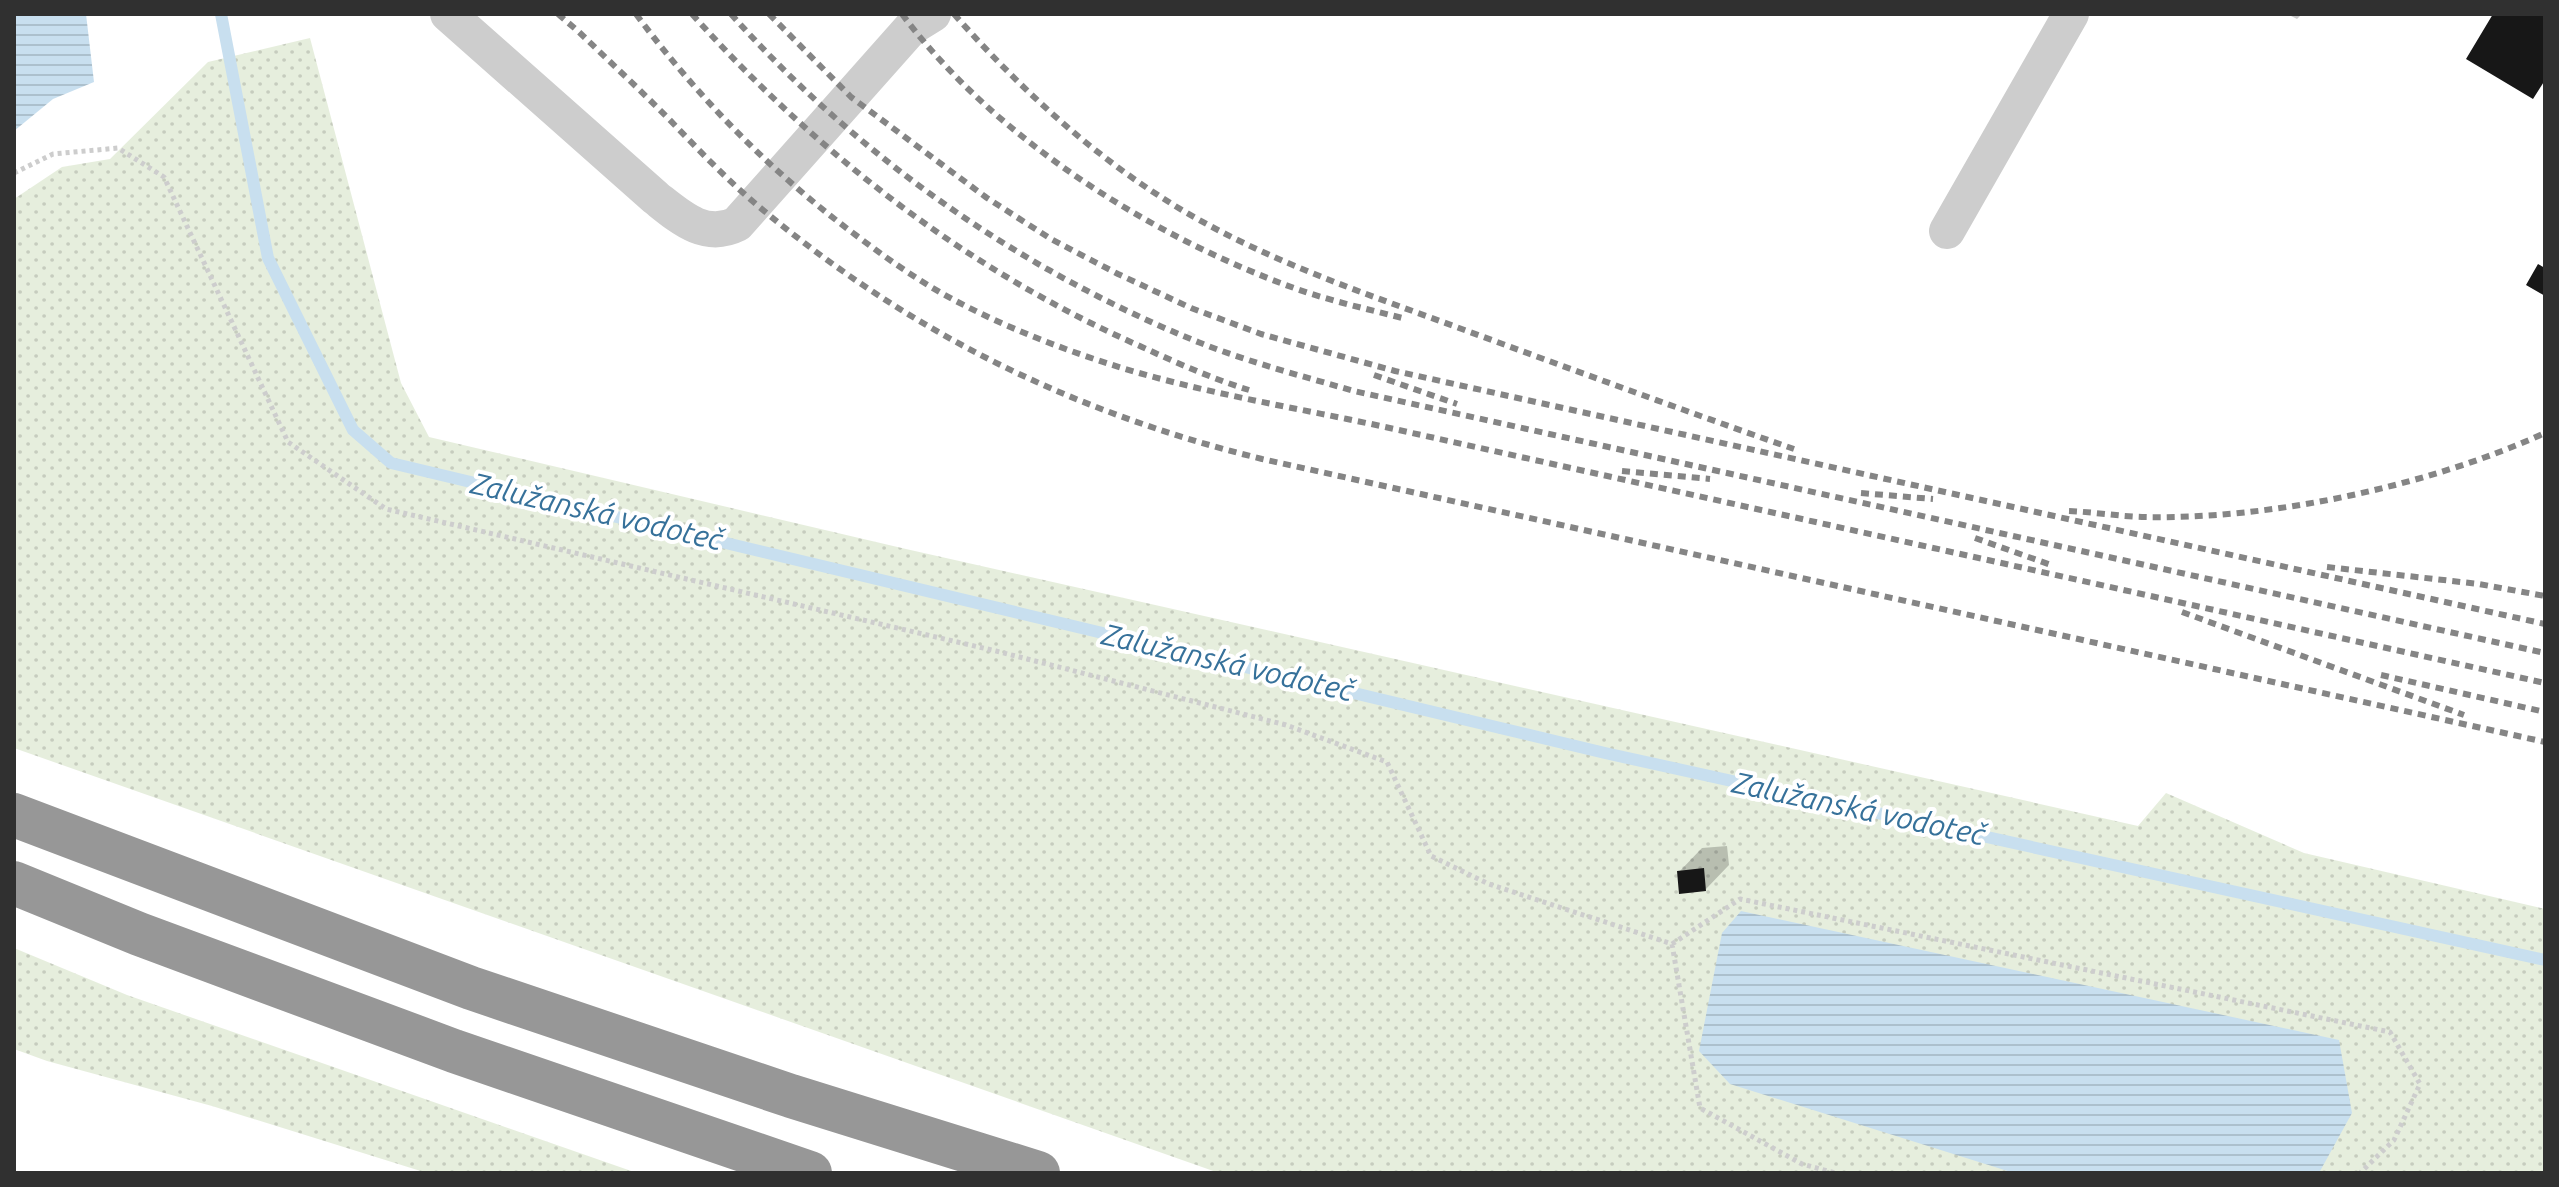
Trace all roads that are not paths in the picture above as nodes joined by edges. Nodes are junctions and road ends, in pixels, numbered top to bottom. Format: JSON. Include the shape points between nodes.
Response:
{"nodes":[{"id":1,"x":448,"y":14,"type":"edge"},
{"id":2,"x":933,"y":14,"type":"edge"},
{"id":3,"x":2071,"y":14,"type":"edge"},
{"id":4,"x":1947,"y":231,"type":"dead end"},
{"id":5,"x":14,"y":815,"type":"edge"},
{"id":6,"x":14,"y":883,"type":"edge"},
{"id":7,"x":810,"y":1173,"type":"edge"},
{"id":8,"x":1038,"y":1173,"type":"edge"}],
"edges":[{"from":1,"to":2,"type":"lane","via":[[656,198],[684,220],[713,230],[737,224],[912,27]]},
{"from":3,"to":4,"type":"lane"},
{"from":5,"to":8,"type":"highway","via":[[471,988]]},
{"from":6,"to":7,"type":"highway","via":[[454,1051]]}]}
